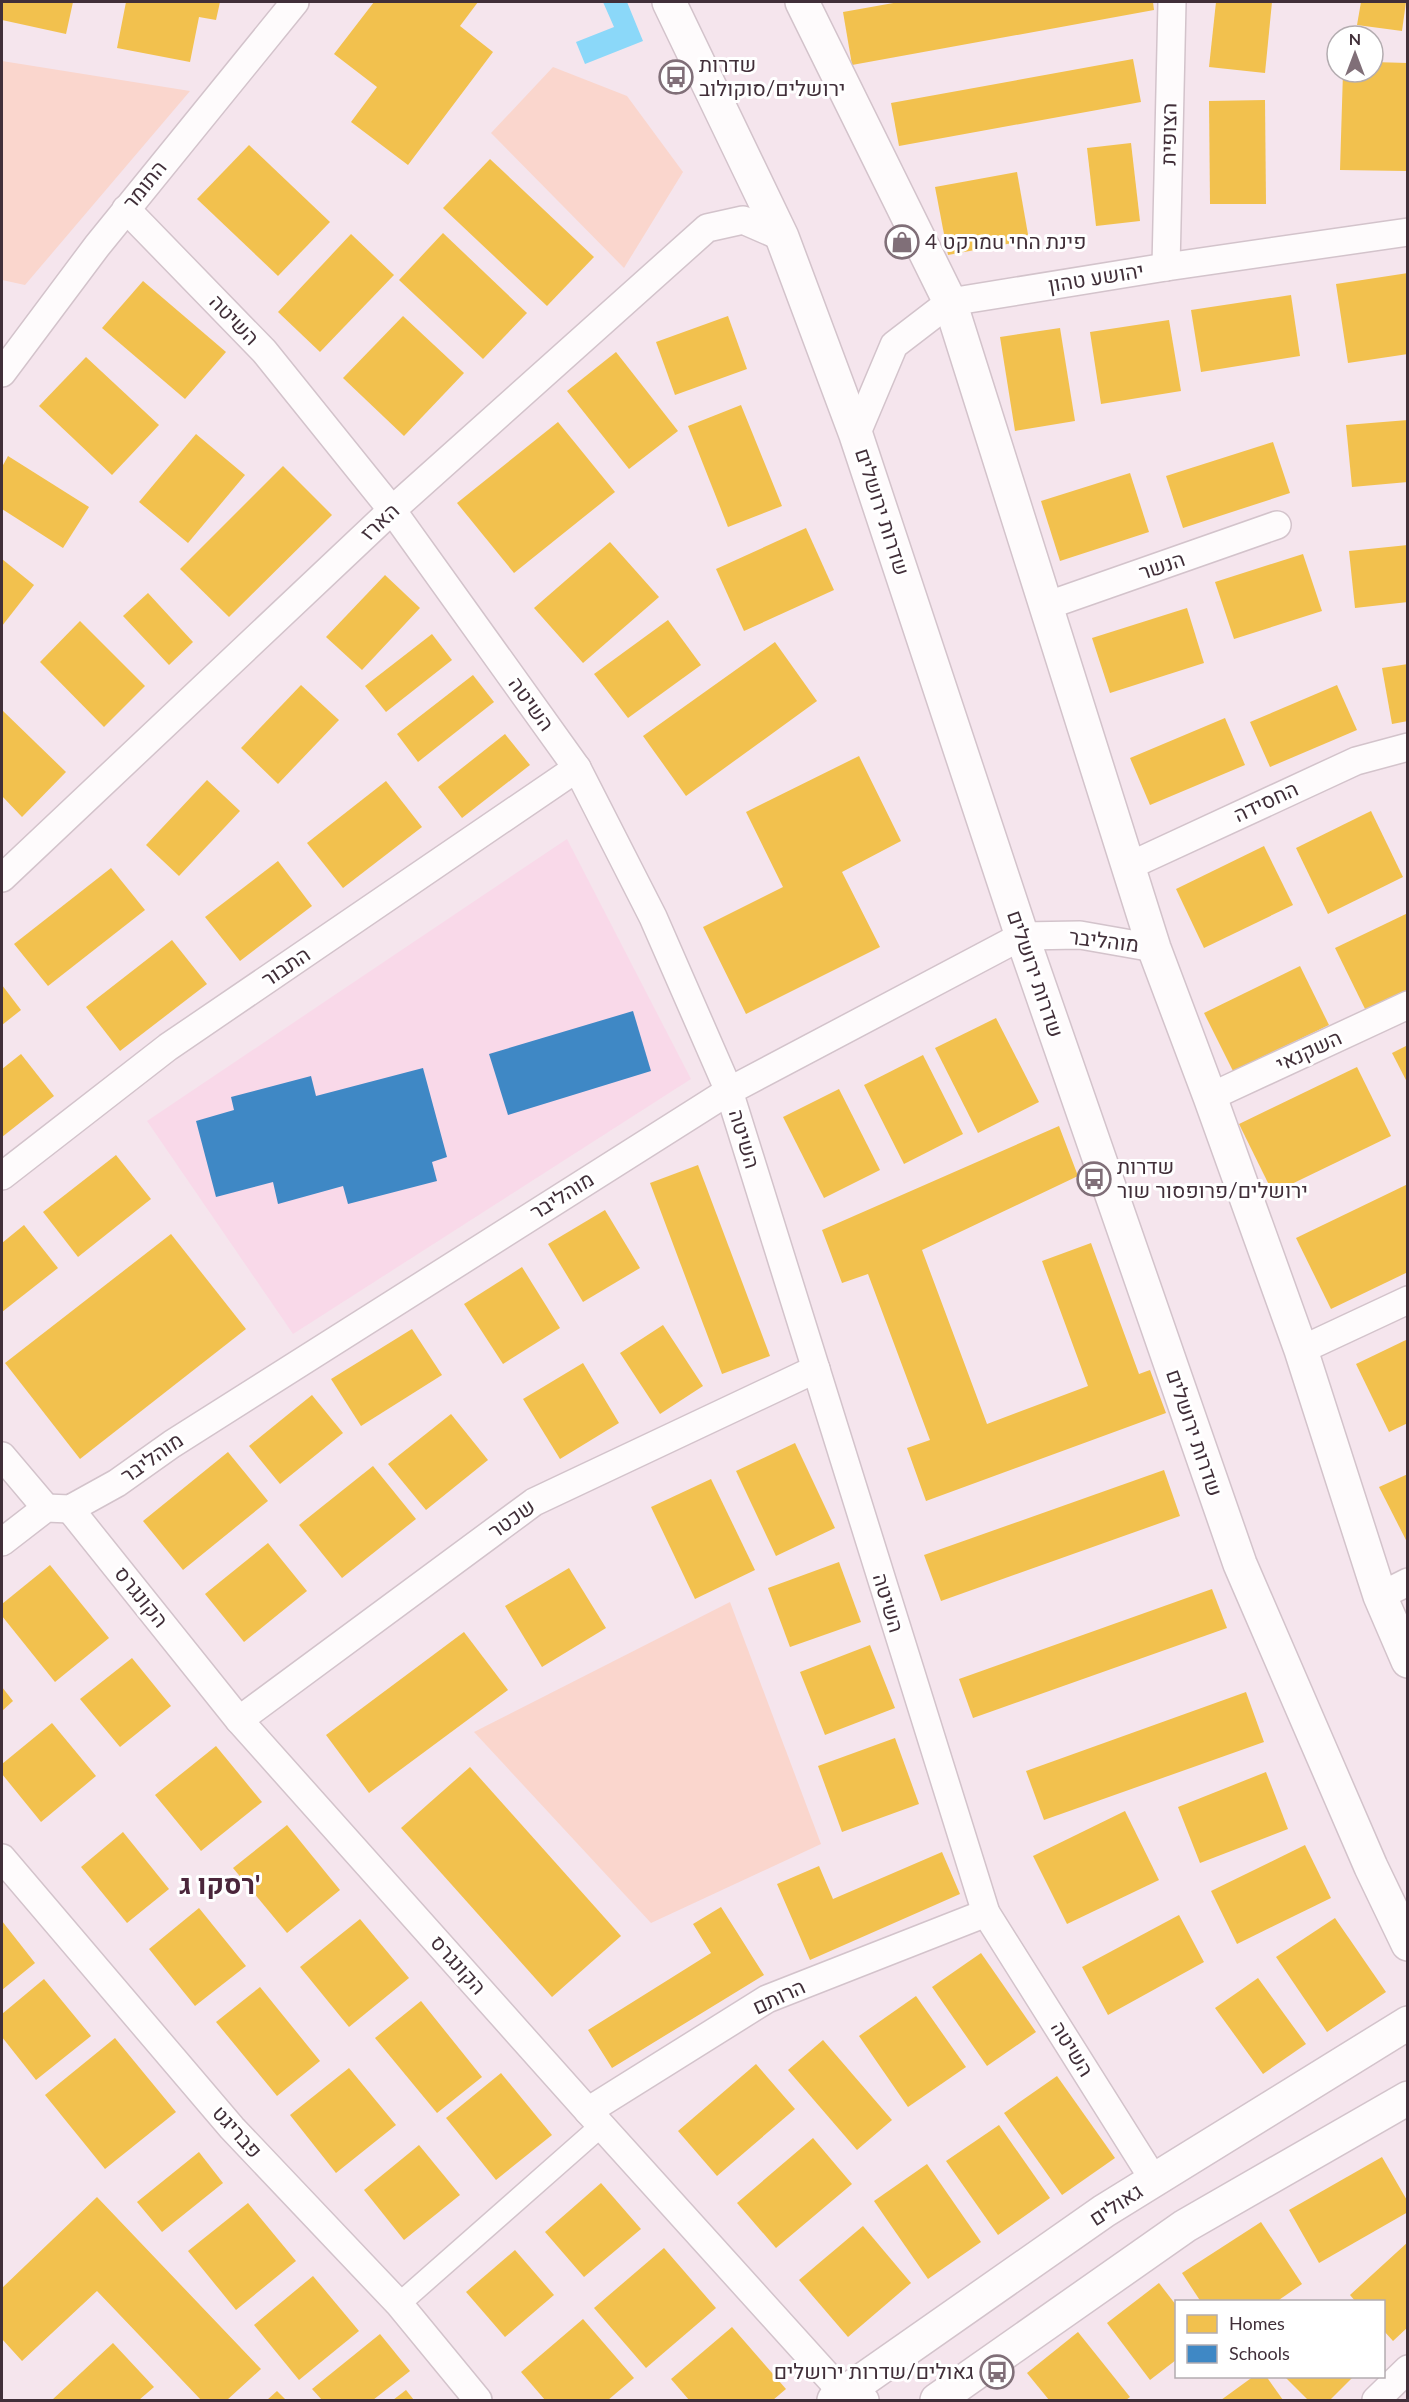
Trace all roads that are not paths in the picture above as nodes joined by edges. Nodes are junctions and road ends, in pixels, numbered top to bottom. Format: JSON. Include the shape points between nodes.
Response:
{"nodes":[{"id":1,"x":295,"y":2,"type":"edge"},
{"id":2,"x":669,"y":2,"type":"edge"},
{"id":3,"x":802,"y":2,"type":"edge"},
{"id":4,"x":1172,"y":2,"type":"edge"},
{"id":5,"x":126,"y":209,"type":"junction"},
{"id":6,"x":1407,"y":232,"type":"edge"},
{"id":7,"x":782,"y":237,"type":"junction"},
{"id":8,"x":1166,"y":267,"type":"junction"},
{"id":9,"x":950,"y":302,"type":"junction"},
{"id":10,"x":2,"y":373,"type":"edge"},
{"id":11,"x":856,"y":435,"type":"junction"},
{"id":12,"x":392,"y":510,"type":"junction"},
{"id":13,"x":1277,"y":525,"type":"dead end"},
{"id":14,"x":1046,"y":606,"type":"junction"},
{"id":15,"x":1407,"y":747,"type":"edge"},
{"id":16,"x":577,"y":768,"type":"junction"},
{"id":17,"x":1129,"y":866,"type":"junction"},
{"id":18,"x":2,"y":878,"type":"edge"},
{"id":19,"x":1022,"y":936,"type":"junction"},
{"id":20,"x":1154,"y":948,"type":"junction"},
{"id":21,"x":1407,"y":1005,"type":"edge"},
{"id":22,"x":729,"y":1091,"type":"junction"},
{"id":23,"x":1210,"y":1097,"type":"junction"},
{"id":24,"x":2,"y":1176,"type":"edge"},
{"id":25,"x":1407,"y":1300,"type":"edge"},
{"id":26,"x":1301,"y":1350,"type":"junction"},
{"id":27,"x":816,"y":1369,"type":"junction"},
{"id":28,"x":2,"y":1456,"type":"edge"},
{"id":29,"x":58,"y":1509,"type":"junction"},
{"id":30,"x":2,"y":1542,"type":"edge"},
{"id":31,"x":1394,"y":1589,"type":"edge"},
{"id":32,"x":1407,"y":1661,"type":"edge"},
{"id":33,"x":238,"y":1720,"type":"junction"},
{"id":34,"x":2,"y":1858,"type":"edge"},
{"id":35,"x":986,"y":1913,"type":"junction"},
{"id":36,"x":1407,"y":1944,"type":"edge"},
{"id":37,"x":1407,"y":2023,"type":"edge"},
{"id":38,"x":1407,"y":2098,"type":"edge"},
{"id":39,"x":594,"y":2118,"type":"junction"},
{"id":40,"x":1154,"y":2180,"type":"junction"},
{"id":41,"x":399,"y":2304,"type":"junction"},
{"id":42,"x":1407,"y":2368,"type":"edge"},
{"id":43,"x":848,"y":2398,"type":"edge"},
{"id":44,"x":478,"y":2400,"type":"edge"},
{"id":45,"x":937,"y":2400,"type":"edge"},
{"id":46,"x":1376,"y":2400,"type":"edge"}],
"edges":[{"from":1,"to":5,"type":"street","name":"התומר"},
{"from":2,"to":7,"type":"main road","name":"שדרות ירושלים"},
{"from":3,"to":9,"type":"main road"},
{"from":4,"to":8,"type":"street","name":"הצופית"},
{"from":5,"to":10,"type":"street","name":"התומר"},
{"from":5,"to":12,"type":"street","name":"השיטה","via":[[264,351]]},
{"from":6,"to":8,"type":"street","name":"יהושע טהון"},
{"from":7,"to":11,"type":"main road","name":"שדרות ירושלים"},
{"from":7,"to":12,"type":"street","name":"הארז","via":[[743,220],[707,228]]},
{"from":8,"to":9,"type":"street","name":"יהושע טהון"},
{"from":9,"to":11,"type":"street","name":"יהושע טהון","via":[[894,345]]},
{"from":9,"to":14,"type":"main road"},
{"from":11,"to":19,"type":"main road","name":"שדרות ירושלים"},
{"from":12,"to":16,"type":"street","name":"השיטה"},
{"from":12,"to":18,"type":"street","name":"הארז"},
{"from":13,"to":14,"type":"street","name":"הנשר"},
{"from":14,"to":17,"type":"main road"},
{"from":15,"to":17,"type":"street","name":"החסידה","via":[[1356,760]]},
{"from":16,"to":22,"type":"street","name":"השיטה","via":[[653,917]]},
{"from":16,"to":24,"type":"street","name":"התבור","via":[[168,1047]]},
{"from":17,"to":20,"type":"main road"},
{"from":19,"to":20,"type":"street","name":"מוהליבר","via":[[1080,935]]},
{"from":19,"to":22,"type":"street","name":"מוהליבר"},
{"from":19,"to":36,"type":"main road","name":"שדרות ירושלים","via":[[1240,1564]]},
{"from":20,"to":23,"type":"main road"},
{"from":21,"to":23,"type":"street","name":"השקנאי"},
{"from":22,"to":27,"type":"street","name":"השיטה"},
{"from":22,"to":29,"type":"street","name":"מוהליבר","via":[[181,1438],[117,1483]]},
{"from":23,"to":26,"type":"main road"},
{"from":25,"to":26,"type":"street"},
{"from":26,"to":31,"type":"main road"},
{"from":27,"to":33,"type":"street","name":"שכטר","via":[[534,1502]]},
{"from":27,"to":35,"type":"street","name":"השיטה"},
{"from":28,"to":29,"type":"street","name":"הקונגרס"},
{"from":29,"to":30,"type":"street","name":"מוהליבר"},
{"from":29,"to":33,"type":"street","name":"הקונגרס"},
{"from":31,"to":32,"type":"main road"},
{"from":33,"to":39,"type":"street","name":"הקונגרס"},
{"from":34,"to":41,"type":"street","name":"פבריגט","via":[[232,2128]]},
{"from":35,"to":39,"type":"street","name":"הרותם","via":[[767,1999]]},
{"from":35,"to":40,"type":"street","name":"השיטה"},
{"from":37,"to":40,"type":"main road","name":"גאולים"},
{"from":38,"to":45,"type":"main road","via":[[1185,2226]]},
{"from":39,"to":41,"type":"street"},
{"from":39,"to":43,"type":"street","name":"הקונגרס"},
{"from":40,"to":43,"type":"main road","name":"גאולים","via":[[1104,2211]]},
{"from":41,"to":44,"type":"street","name":"פבריגט"},
{"from":42,"to":46,"type":"street"}]}
